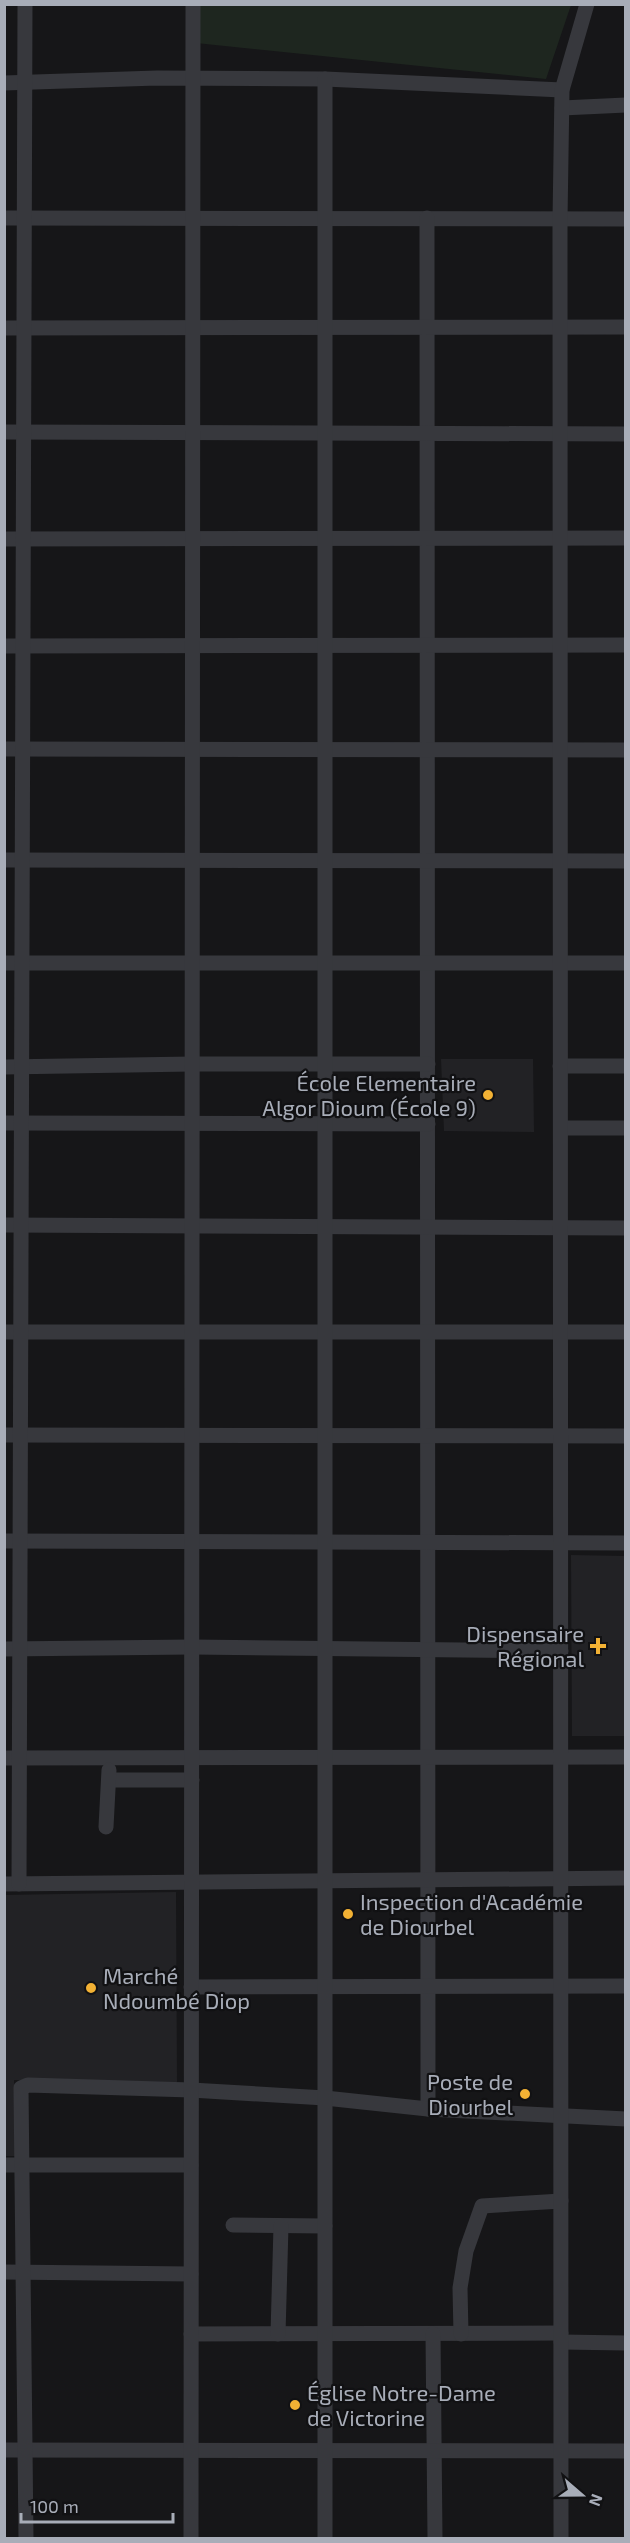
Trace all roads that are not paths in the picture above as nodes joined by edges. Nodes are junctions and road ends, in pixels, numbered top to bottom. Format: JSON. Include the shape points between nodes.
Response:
{"nodes":[{"id":1,"x":25,"y":4,"type":"edge"},
{"id":2,"x":194,"y":4,"type":"edge"},
{"id":3,"x":587,"y":4,"type":"edge"},
{"id":4,"x":193,"y":78,"type":"junction"},
{"id":5,"x":325,"y":79,"type":"junction"},
{"id":6,"x":4,"y":83,"type":"edge"},
{"id":7,"x":24,"y":83,"type":"junction"},
{"id":8,"x":562,"y":90,"type":"junction"},
{"id":9,"x":626,"y":105,"type":"edge"},
{"id":10,"x":562,"y":108,"type":"junction"},
{"id":11,"x":326,"y":217,"type":"junction"},
{"id":12,"x":4,"y":218,"type":"edge"},
{"id":13,"x":23,"y":218,"type":"junction"},
{"id":14,"x":427,"y":218,"type":"junction"},
{"id":15,"x":193,"y":219,"type":"junction"},
{"id":16,"x":626,"y":219,"type":"edge"},
{"id":17,"x":560,"y":220,"type":"junction"},
{"id":18,"x":193,"y":327,"type":"junction"},
{"id":19,"x":326,"y":327,"type":"junction"},
{"id":20,"x":427,"y":327,"type":"junction"},
{"id":21,"x":560,"y":327,"type":"junction"},
{"id":22,"x":626,"y":327,"type":"edge"},
{"id":23,"x":4,"y":328,"type":"edge"},
{"id":24,"x":23,"y":328,"type":"junction"},
{"id":25,"x":4,"y":432,"type":"edge"},
{"id":26,"x":23,"y":432,"type":"junction"},
{"id":27,"x":193,"y":433,"type":"junction"},
{"id":28,"x":326,"y":433,"type":"junction"},
{"id":29,"x":427,"y":433,"type":"junction"},
{"id":30,"x":560,"y":434,"type":"junction"},
{"id":31,"x":626,"y":434,"type":"edge"},
{"id":32,"x":326,"y":538,"type":"junction"},
{"id":33,"x":427,"y":538,"type":"junction"},
{"id":34,"x":560,"y":538,"type":"junction"},
{"id":35,"x":626,"y":538,"type":"edge"},
{"id":36,"x":4,"y":539,"type":"edge"},
{"id":37,"x":22,"y":539,"type":"junction"},
{"id":38,"x":193,"y":539,"type":"junction"},
{"id":39,"x":560,"y":645,"type":"junction"},
{"id":40,"x":626,"y":645,"type":"edge"},
{"id":41,"x":4,"y":646,"type":"edge"},
{"id":42,"x":22,"y":646,"type":"junction"},
{"id":43,"x":193,"y":646,"type":"junction"},
{"id":44,"x":326,"y":646,"type":"junction"},
{"id":45,"x":427,"y":646,"type":"junction"},
{"id":46,"x":4,"y":749,"type":"edge"},
{"id":47,"x":22,"y":749,"type":"junction"},
{"id":48,"x":193,"y":750,"type":"junction"},
{"id":49,"x":326,"y":750,"type":"junction"},
{"id":50,"x":427,"y":750,"type":"junction"},
{"id":51,"x":560,"y":750,"type":"junction"},
{"id":52,"x":626,"y":750,"type":"edge"},
{"id":53,"x":326,"y":860,"type":"junction"},
{"id":54,"x":4,"y":861,"type":"edge"},
{"id":55,"x":22,"y":861,"type":"junction"},
{"id":56,"x":193,"y":861,"type":"junction"},
{"id":57,"x":428,"y":861,"type":"junction"},
{"id":58,"x":560,"y":861,"type":"junction"},
{"id":59,"x":626,"y":861,"type":"edge"},
{"id":60,"x":4,"y":963,"type":"edge"},
{"id":61,"x":21,"y":963,"type":"junction"},
{"id":62,"x":192,"y":963,"type":"junction"},
{"id":63,"x":326,"y":963,"type":"junction"},
{"id":64,"x":428,"y":963,"type":"junction"},
{"id":65,"x":560,"y":963,"type":"junction"},
{"id":66,"x":626,"y":963,"type":"edge"},
{"id":67,"x":192,"y":1064,"type":"junction"},
{"id":68,"x":326,"y":1064,"type":"junction"},
{"id":69,"x":428,"y":1064,"type":"junction"},
{"id":70,"x":560,"y":1066,"type":"junction"},
{"id":71,"x":626,"y":1066,"type":"edge"},
{"id":72,"x":4,"y":1067,"type":"edge"},
{"id":73,"x":21,"y":1067,"type":"junction"},
{"id":74,"x":4,"y":1123,"type":"edge"},
{"id":75,"x":21,"y":1123,"type":"junction"},
{"id":76,"x":192,"y":1124,"type":"junction"},
{"id":77,"x":325,"y":1124,"type":"junction"},
{"id":78,"x":428,"y":1124,"type":"junction"},
{"id":79,"x":561,"y":1128,"type":"junction"},
{"id":80,"x":626,"y":1128,"type":"edge"},
{"id":81,"x":4,"y":1225,"type":"edge"},
{"id":82,"x":21,"y":1225,"type":"junction"},
{"id":83,"x":192,"y":1226,"type":"junction"},
{"id":84,"x":325,"y":1226,"type":"junction"},
{"id":85,"x":428,"y":1227,"type":"junction"},
{"id":86,"x":560,"y":1228,"type":"junction"},
{"id":87,"x":626,"y":1228,"type":"edge"},
{"id":88,"x":4,"y":1332,"type":"edge"},
{"id":89,"x":20,"y":1332,"type":"junction"},
{"id":90,"x":192,"y":1332,"type":"junction"},
{"id":91,"x":325,"y":1332,"type":"junction"},
{"id":92,"x":428,"y":1332,"type":"junction"},
{"id":93,"x":561,"y":1332,"type":"junction"},
{"id":94,"x":626,"y":1332,"type":"edge"},
{"id":95,"x":12,"y":1435,"type":"edge"},
{"id":96,"x":192,"y":1435,"type":"junction"},
{"id":97,"x":325,"y":1435,"type":"junction"},
{"id":98,"x":428,"y":1436,"type":"junction"},
{"id":99,"x":561,"y":1436,"type":"junction"},
{"id":100,"x":626,"y":1436,"type":"edge"},
{"id":101,"x":12,"y":1541,"type":"edge"},
{"id":102,"x":192,"y":1542,"type":"junction"},
{"id":103,"x":325,"y":1542,"type":"junction"},
{"id":104,"x":428,"y":1542,"type":"junction"},
{"id":105,"x":561,"y":1542,"type":"junction"},
{"id":106,"x":626,"y":1542,"type":"edge"},
{"id":107,"x":192,"y":1647,"type":"junction"},
{"id":108,"x":325,"y":1648,"type":"junction"},
{"id":109,"x":12,"y":1649,"type":"edge"},
{"id":110,"x":428,"y":1650,"type":"junction"},
{"id":111,"x":561,"y":1651,"type":"junction"},
{"id":112,"x":325,"y":1757,"type":"junction"},
{"id":113,"x":428,"y":1757,"type":"junction"},
{"id":114,"x":561,"y":1757,"type":"junction"},
{"id":115,"x":626,"y":1757,"type":"edge"},
{"id":116,"x":12,"y":1758,"type":"edge"},
{"id":117,"x":109,"y":1758,"type":"junction"},
{"id":118,"x":192,"y":1758,"type":"junction"},
{"id":119,"x":109,"y":1780,"type":"junction"},
{"id":120,"x":192,"y":1780,"type":"junction"},
{"id":121,"x":106,"y":1827,"type":"dead end"},
{"id":122,"x":626,"y":1878,"type":"edge"},
{"id":123,"x":561,"y":1879,"type":"junction"},
{"id":124,"x":428,"y":1880,"type":"junction"},
{"id":125,"x":325,"y":1881,"type":"junction"},
{"id":126,"x":191,"y":1882,"type":"junction"},
{"id":127,"x":12,"y":1884,"type":"edge"},
{"id":128,"x":428,"y":1986,"type":"junction"},
{"id":129,"x":561,"y":1986,"type":"junction"},
{"id":130,"x":626,"y":1986,"type":"edge"},
{"id":131,"x":191,"y":1987,"type":"junction"},
{"id":132,"x":325,"y":1987,"type":"junction"},
{"id":133,"x":191,"y":2090,"type":"junction"},
{"id":134,"x":325,"y":2098,"type":"junction"},
{"id":135,"x":429,"y":2109,"type":"junction"},
{"id":136,"x":561,"y":2117,"type":"junction"},
{"id":137,"x":626,"y":2119,"type":"edge"},
{"id":138,"x":4,"y":2165,"type":"edge"},
{"id":139,"x":22,"y":2165,"type":"junction"},
{"id":140,"x":191,"y":2165,"type":"junction"},
{"id":141,"x":561,"y":2201,"type":"junction"},
{"id":142,"x":233,"y":2225,"type":"dead end"},
{"id":143,"x":281,"y":2226,"type":"junction"},
{"id":144,"x":325,"y":2226,"type":"junction"},
{"id":145,"x":4,"y":2272,"type":"edge"},
{"id":146,"x":22,"y":2272,"type":"junction"},
{"id":147,"x":191,"y":2274,"type":"junction"},
{"id":148,"x":191,"y":2334,"type":"junction"},
{"id":149,"x":278,"y":2334,"type":"junction"},
{"id":150,"x":325,"y":2334,"type":"junction"},
{"id":151,"x":433,"y":2334,"type":"junction"},
{"id":152,"x":461,"y":2334,"type":"junction"},
{"id":153,"x":561,"y":2338,"type":"junction"},
{"id":154,"x":626,"y":2343,"type":"edge"},
{"id":155,"x":4,"y":2450,"type":"edge"},
{"id":156,"x":25,"y":2450,"type":"junction"},
{"id":157,"x":191,"y":2450,"type":"junction"},
{"id":158,"x":325,"y":2450,"type":"junction"},
{"id":159,"x":434,"y":2451,"type":"junction"},
{"id":160,"x":561,"y":2451,"type":"junction"},
{"id":161,"x":626,"y":2451,"type":"edge"},
{"id":162,"x":26,"y":2538,"type":"edge"},
{"id":163,"x":190,"y":2538,"type":"edge"},
{"id":164,"x":325,"y":2538,"type":"edge"},
{"id":165,"x":435,"y":2538,"type":"edge"},
{"id":166,"x":561,"y":2538,"type":"edge"}],
"edges":[{"from":1,"to":7,"type":"street"},
{"from":2,"to":4,"type":"street"},
{"from":3,"to":8,"type":"street"},
{"from":4,"to":5,"type":"street"},
{"from":4,"to":7,"type":"street"},
{"from":4,"to":15,"type":"street"},
{"from":5,"to":8,"type":"street"},
{"from":5,"to":11,"type":"street"},
{"from":6,"to":7,"type":"street"},
{"from":7,"to":13,"type":"street"},
{"from":8,"to":10,"type":"street"},
{"from":9,"to":10,"type":"street"},
{"from":10,"to":17,"type":"street"},
{"from":11,"to":14,"type":"street"},
{"from":11,"to":15,"type":"street"},
{"from":11,"to":19,"type":"street"},
{"from":12,"to":13,"type":"street"},
{"from":13,"to":15,"type":"street"},
{"from":13,"to":24,"type":"street"},
{"from":14,"to":17,"type":"street"},
{"from":14,"to":20,"type":"street"},
{"from":15,"to":18,"type":"street"},
{"from":16,"to":17,"type":"street"},
{"from":17,"to":21,"type":"street"},
{"from":18,"to":19,"type":"street"},
{"from":18,"to":24,"type":"street"},
{"from":18,"to":27,"type":"street"},
{"from":19,"to":20,"type":"street"},
{"from":19,"to":28,"type":"street"},
{"from":20,"to":21,"type":"street"},
{"from":20,"to":29,"type":"street"},
{"from":21,"to":22,"type":"street"},
{"from":21,"to":30,"type":"street"},
{"from":23,"to":24,"type":"street"},
{"from":24,"to":26,"type":"street"},
{"from":25,"to":26,"type":"street"},
{"from":26,"to":27,"type":"street"},
{"from":26,"to":37,"type":"street"},
{"from":27,"to":28,"type":"street"},
{"from":27,"to":38,"type":"street"},
{"from":28,"to":29,"type":"street"},
{"from":28,"to":32,"type":"street"},
{"from":29,"to":30,"type":"street"},
{"from":29,"to":33,"type":"street"},
{"from":30,"to":31,"type":"street"},
{"from":30,"to":34,"type":"street"},
{"from":32,"to":33,"type":"street"},
{"from":32,"to":38,"type":"street"},
{"from":32,"to":44,"type":"street"},
{"from":33,"to":34,"type":"street"},
{"from":33,"to":45,"type":"street"},
{"from":34,"to":35,"type":"street"},
{"from":34,"to":39,"type":"street"},
{"from":36,"to":37,"type":"street"},
{"from":37,"to":38,"type":"street"},
{"from":37,"to":42,"type":"street"},
{"from":38,"to":43,"type":"street"},
{"from":39,"to":40,"type":"street"},
{"from":39,"to":45,"type":"street"},
{"from":39,"to":51,"type":"street"},
{"from":41,"to":42,"type":"street"},
{"from":42,"to":43,"type":"street"},
{"from":42,"to":47,"type":"street"},
{"from":43,"to":44,"type":"street"},
{"from":43,"to":48,"type":"street"},
{"from":44,"to":45,"type":"street"},
{"from":44,"to":49,"type":"street"},
{"from":45,"to":50,"type":"street"},
{"from":46,"to":47,"type":"street"},
{"from":47,"to":48,"type":"street"},
{"from":47,"to":55,"type":"street"},
{"from":48,"to":49,"type":"street"},
{"from":48,"to":56,"type":"street"},
{"from":49,"to":50,"type":"street"},
{"from":49,"to":53,"type":"street"},
{"from":50,"to":51,"type":"street"},
{"from":50,"to":57,"type":"street"},
{"from":51,"to":52,"type":"street"},
{"from":51,"to":58,"type":"street"},
{"from":53,"to":56,"type":"street"},
{"from":53,"to":57,"type":"street"},
{"from":53,"to":63,"type":"street"},
{"from":54,"to":55,"type":"street"},
{"from":55,"to":56,"type":"street"},
{"from":55,"to":61,"type":"street"},
{"from":56,"to":62,"type":"street"},
{"from":57,"to":58,"type":"street"},
{"from":57,"to":64,"type":"street"},
{"from":58,"to":59,"type":"street"},
{"from":58,"to":65,"type":"street"},
{"from":60,"to":61,"type":"street"},
{"from":61,"to":62,"type":"street"},
{"from":61,"to":73,"type":"street"},
{"from":62,"to":63,"type":"street"},
{"from":62,"to":67,"type":"street"},
{"from":63,"to":64,"type":"street"},
{"from":63,"to":68,"type":"street"},
{"from":64,"to":65,"type":"street"},
{"from":64,"to":69,"type":"street"},
{"from":65,"to":66,"type":"street"},
{"from":65,"to":70,"type":"street"},
{"from":67,"to":68,"type":"street"},
{"from":67,"to":73,"type":"street"},
{"from":67,"to":76,"type":"street"},
{"from":68,"to":69,"type":"street"},
{"from":68,"to":77,"type":"street"},
{"from":69,"to":78,"type":"street"},
{"from":70,"to":71,"type":"street"},
{"from":70,"to":79,"type":"street"},
{"from":72,"to":73,"type":"street"},
{"from":73,"to":75,"type":"street"},
{"from":74,"to":75,"type":"street"},
{"from":75,"to":76,"type":"street"},
{"from":75,"to":82,"type":"street"},
{"from":76,"to":77,"type":"street"},
{"from":76,"to":83,"type":"street"},
{"from":77,"to":78,"type":"street"},
{"from":77,"to":84,"type":"street"},
{"from":78,"to":85,"type":"street"},
{"from":79,"to":80,"type":"street"},
{"from":79,"to":86,"type":"street"},
{"from":81,"to":82,"type":"street"},
{"from":82,"to":83,"type":"street"},
{"from":82,"to":89,"type":"street"},
{"from":83,"to":84,"type":"street"},
{"from":83,"to":90,"type":"street"},
{"from":84,"to":85,"type":"street"},
{"from":84,"to":91,"type":"street"},
{"from":85,"to":86,"type":"street"},
{"from":85,"to":92,"type":"street"},
{"from":86,"to":87,"type":"street"},
{"from":86,"to":93,"type":"street"},
{"from":88,"to":89,"type":"street"},
{"from":89,"to":90,"type":"street"},
{"from":89,"to":95,"type":"street"},
{"from":90,"to":91,"type":"street"},
{"from":90,"to":96,"type":"street"},
{"from":91,"to":92,"type":"street"},
{"from":91,"to":97,"type":"street"},
{"from":92,"to":93,"type":"street"},
{"from":92,"to":98,"type":"street"},
{"from":93,"to":94,"type":"street"},
{"from":93,"to":99,"type":"street"},
{"from":95,"to":96,"type":"street"},
{"from":95,"to":101,"type":"street"},
{"from":96,"to":97,"type":"street"},
{"from":96,"to":102,"type":"street"},
{"from":97,"to":98,"type":"street"},
{"from":97,"to":103,"type":"street"},
{"from":98,"to":99,"type":"street"},
{"from":98,"to":104,"type":"street"},
{"from":99,"to":100,"type":"street"},
{"from":99,"to":105,"type":"street"},
{"from":101,"to":102,"type":"street"},
{"from":101,"to":109,"type":"street"},
{"from":102,"to":103,"type":"street"},
{"from":102,"to":107,"type":"street"},
{"from":103,"to":104,"type":"street"},
{"from":103,"to":108,"type":"street"},
{"from":104,"to":105,"type":"street"},
{"from":104,"to":110,"type":"street"},
{"from":105,"to":106,"type":"street"},
{"from":105,"to":111,"type":"street"},
{"from":107,"to":108,"type":"street"},
{"from":107,"to":109,"type":"street"},
{"from":107,"to":118,"type":"street"},
{"from":108,"to":110,"type":"street"},
{"from":108,"to":112,"type":"street"},
{"from":109,"to":116,"type":"street"},
{"from":110,"to":111,"type":"street"},
{"from":110,"to":113,"type":"street"},
{"from":111,"to":114,"type":"street"},
{"from":112,"to":113,"type":"street"},
{"from":112,"to":118,"type":"street"},
{"from":112,"to":125,"type":"street"},
{"from":113,"to":114,"type":"street"},
{"from":113,"to":124,"type":"street"},
{"from":114,"to":115,"type":"street"},
{"from":114,"to":123,"type":"street"},
{"from":116,"to":117,"type":"street"},
{"from":116,"to":127,"type":"street"},
{"from":117,"to":118,"type":"street"},
{"from":117,"to":119,"type":"street"},
{"from":118,"to":120,"type":"street"},
{"from":119,"to":120,"type":"street"},
{"from":119,"to":121,"type":"street"},
{"from":120,"to":126,"type":"street"},
{"from":122,"to":123,"type":"street"},
{"from":123,"to":124,"type":"street"},
{"from":123,"to":129,"type":"street"},
{"from":124,"to":125,"type":"street"},
{"from":124,"to":128,"type":"street"},
{"from":125,"to":126,"type":"street"},
{"from":125,"to":132,"type":"street"},
{"from":126,"to":127,"type":"street"},
{"from":126,"to":131,"type":"street"},
{"from":128,"to":129,"type":"street"},
{"from":128,"to":132,"type":"street"},
{"from":128,"to":135,"type":"street"},
{"from":129,"to":130,"type":"street"},
{"from":129,"to":136,"type":"street"},
{"from":131,"to":132,"type":"street"},
{"from":131,"to":133,"type":"street"},
{"from":132,"to":134,"type":"street"},
{"from":133,"to":134,"type":"street"},
{"from":133,"to":139,"type":"street","via":[[28,2085],[21,2088]]},
{"from":133,"to":140,"type":"street"},
{"from":134,"to":135,"type":"street"},
{"from":134,"to":144,"type":"street"},
{"from":135,"to":136,"type":"street"},
{"from":136,"to":137,"type":"street"},
{"from":136,"to":141,"type":"street"},
{"from":138,"to":139,"type":"street"},
{"from":139,"to":140,"type":"street"},
{"from":139,"to":146,"type":"street"},
{"from":140,"to":147,"type":"street"},
{"from":141,"to":152,"type":"street","via":[[483,2206],[466,2251],[460,2288]]},
{"from":141,"to":153,"type":"street"},
{"from":142,"to":143,"type":"street"},
{"from":143,"to":144,"type":"street"},
{"from":143,"to":149,"type":"street"},
{"from":144,"to":150,"type":"street"},
{"from":145,"to":146,"type":"street"},
{"from":146,"to":147,"type":"street"},
{"from":146,"to":156,"type":"street"},
{"from":147,"to":148,"type":"street"},
{"from":148,"to":149,"type":"street"},
{"from":148,"to":157,"type":"street"},
{"from":149,"to":150,"type":"street"},
{"from":150,"to":151,"type":"street"},
{"from":150,"to":158,"type":"street"},
{"from":151,"to":152,"type":"street"},
{"from":151,"to":159,"type":"street"},
{"from":152,"to":153,"type":"street"},
{"from":153,"to":154,"type":"street"},
{"from":153,"to":160,"type":"street"},
{"from":155,"to":156,"type":"street"},
{"from":156,"to":157,"type":"street"},
{"from":156,"to":162,"type":"street"},
{"from":157,"to":158,"type":"street"},
{"from":157,"to":163,"type":"street"},
{"from":158,"to":159,"type":"street"},
{"from":158,"to":164,"type":"street"},
{"from":159,"to":160,"type":"street"},
{"from":159,"to":165,"type":"street"},
{"from":160,"to":161,"type":"street"},
{"from":160,"to":166,"type":"street"}]}
